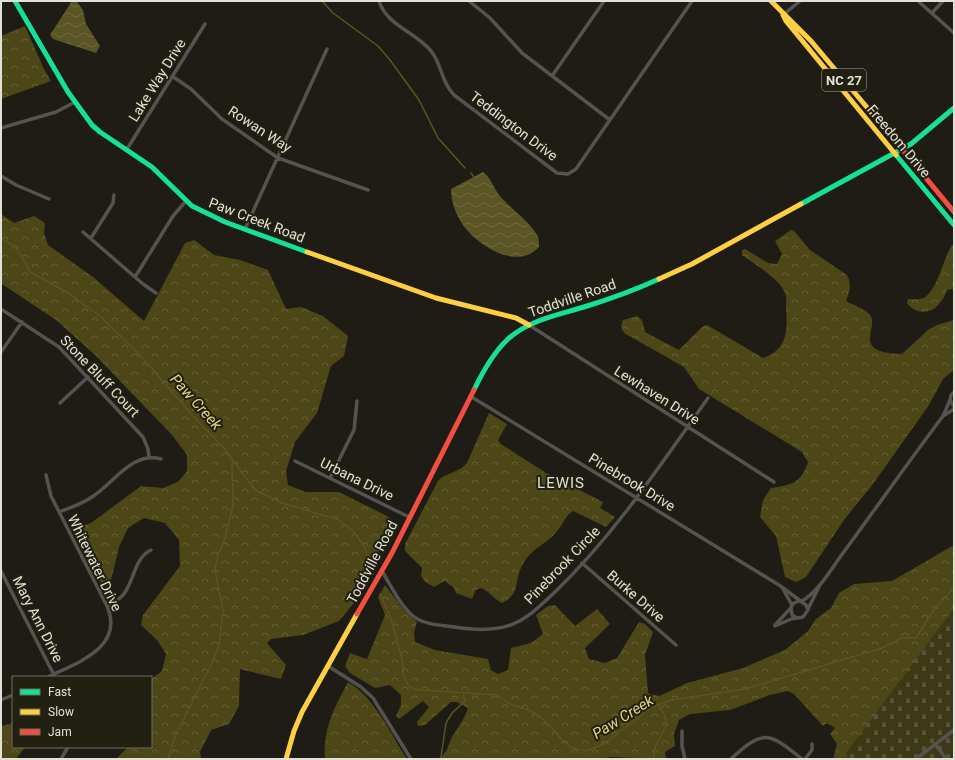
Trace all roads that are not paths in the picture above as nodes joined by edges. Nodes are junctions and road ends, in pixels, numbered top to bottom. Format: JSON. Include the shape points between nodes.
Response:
{"nodes":[{"id":1,"x":15,"y":1,"type":"edge"},
{"id":2,"x":379,"y":1,"type":"edge"},
{"id":3,"x":469,"y":1,"type":"edge"},
{"id":4,"x":604,"y":1,"type":"edge"},
{"id":5,"x":692,"y":1,"type":"edge"},
{"id":6,"x":771,"y":1,"type":"edge"},
{"id":7,"x":800,"y":1,"type":"edge"},
{"id":8,"x":918,"y":1,"type":"edge"},
{"id":9,"x":943,"y":1,"type":"edge"},
{"id":10,"x":932,"y":13,"type":"junction"},
{"id":11,"x":783,"y":15,"type":"junction"},
{"id":12,"x":205,"y":24,"type":"dead end"},
{"id":13,"x":954,"y":33,"type":"edge"},
{"id":14,"x":327,"y":49,"type":"dead end"},
{"id":15,"x":172,"y":76,"type":"junction"},
{"id":16,"x":552,"y":76,"type":"junction"},
{"id":17,"x":75,"y":102,"type":"junction"},
{"id":18,"x":954,"y":108,"type":"edge"},
{"id":19,"x":610,"y":120,"type":"junction"},
{"id":20,"x":1,"y":128,"type":"edge"},
{"id":21,"x":127,"y":149,"type":"junction"},
{"id":22,"x":901,"y":149,"type":"junction"},
{"id":23,"x":894,"y":153,"type":"junction"},
{"id":24,"x":278,"y":158,"type":"junction"},
{"id":25,"x":1,"y":176,"type":"edge"},
{"id":26,"x":368,"y":190,"type":"dead end"},
{"id":27,"x":114,"y":194,"type":"dead end"},
{"id":28,"x":49,"y":199,"type":"dead end"},
{"id":29,"x":186,"y":201,"type":"junction"},
{"id":30,"x":954,"y":212,"type":"edge"},
{"id":31,"x":954,"y":225,"type":"edge"},
{"id":32,"x":245,"y":229,"type":"junction"},
{"id":33,"x":83,"y":232,"type":"dead end"},
{"id":34,"x":91,"y":238,"type":"junction"},
{"id":35,"x":135,"y":277,"type":"junction"},
{"id":36,"x":156,"y":293,"type":"dead end"},
{"id":37,"x":1,"y":308,"type":"edge"},
{"id":38,"x":22,"y":322,"type":"junction"},
{"id":39,"x":529,"y":325,"type":"junction"},
{"id":40,"x":1,"y":352,"type":"edge"},
{"id":41,"x":88,"y":377,"type":"junction"},
{"id":42,"x":954,"y":392,"type":"edge"},
{"id":43,"x":470,"y":396,"type":"junction"},
{"id":44,"x":708,"y":398,"type":"dead end"},
{"id":45,"x":950,"y":400,"type":"junction"},
{"id":46,"x":358,"y":401,"type":"dead end"},
{"id":47,"x":60,"y":403,"type":"dead end"},
{"id":48,"x":954,"y":408,"type":"edge"},
{"id":49,"x":943,"y":416,"type":"junction"},
{"id":50,"x":688,"y":427,"type":"junction"},
{"id":51,"x":149,"y":457,"type":"junction"},
{"id":52,"x":161,"y":459,"type":"dead end"},
{"id":53,"x":295,"y":461,"type":"dead end"},
{"id":54,"x":46,"y":474,"type":"dead end"},
{"id":55,"x":330,"y":478,"type":"junction"},
{"id":56,"x":774,"y":482,"type":"dead end"},
{"id":57,"x":636,"y":498,"type":"junction"},
{"id":58,"x":59,"y":512,"type":"junction"},
{"id":59,"x":409,"y":517,"type":"junction"},
{"id":60,"x":150,"y":550,"type":"dead end"},
{"id":61,"x":582,"y":563,"type":"junction"},
{"id":62,"x":1,"y":571,"type":"edge"},
{"id":63,"x":382,"y":571,"type":"junction"},
{"id":64,"x":821,"y":584,"type":"junction"},
{"id":65,"x":782,"y":588,"type":"junction"},
{"id":66,"x":801,"y":601,"type":"junction"},
{"id":67,"x":107,"y":606,"type":"junction"},
{"id":68,"x":791,"y":606,"type":"junction"},
{"id":69,"x":808,"y":610,"type":"junction"},
{"id":70,"x":797,"y":618,"type":"junction"},
{"id":71,"x":676,"y":645,"type":"dead end"},
{"id":72,"x":328,"y":666,"type":"junction"},
{"id":73,"x":54,"y":676,"type":"edge"},
{"id":74,"x":12,"y":695,"type":"edge"},
{"id":75,"x":1,"y":700,"type":"edge"},
{"id":76,"x":954,"y":730,"type":"edge"},
{"id":77,"x":682,"y":731,"type":"dead end"},
{"id":78,"x":812,"y":744,"type":"dead end"},
{"id":79,"x":936,"y":745,"type":"junction"},
{"id":80,"x":67,"y":748,"type":"edge"},
{"id":81,"x":61,"y":759,"type":"edge"},
{"id":82,"x":286,"y":759,"type":"edge"},
{"id":83,"x":410,"y":759,"type":"edge"},
{"id":84,"x":685,"y":759,"type":"edge"},
{"id":85,"x":731,"y":759,"type":"edge"},
{"id":86,"x":804,"y":759,"type":"edge"},
{"id":87,"x":916,"y":759,"type":"edge"},
{"id":88,"x":946,"y":759,"type":"edge"}],
"edges":[{"from":1,"to":17,"type":"street","name":"Paw Creek Road"},
{"from":2,"to":19,"type":"street","name":"Teddington Drive","via":[[391,20],[433,53],[443,81],[454,94],[557,173],[568,174],[576,169]]},
{"from":3,"to":16,"type":"street","via":[[490,18],[517,48]]},
{"from":4,"to":16,"type":"street"},
{"from":5,"to":19,"type":"street","name":"Teddington Drive"},
{"from":6,"to":11,"type":"street","name":"Freedom Drive","number":"NC 27"},
{"from":7,"to":11,"type":"street"},
{"from":8,"to":10,"type":"street"},
{"from":9,"to":10,"type":"street"},
{"from":10,"to":13,"type":"street"},
{"from":11,"to":22,"type":"street","name":"Freedom Drive","number":"NC 27","via":[[790,18],[811,41]]},
{"from":11,"to":23,"type":"street","name":"Freedom Drive","number":"NC 27"},
{"from":12,"to":15,"type":"street","name":"Lake Way Drive"},
{"from":14,"to":24,"type":"street"},
{"from":15,"to":21,"type":"street","name":"Lake Way Drive"},
{"from":15,"to":24,"type":"street","name":"Rowan Way","via":[[191,89],[222,119]]},
{"from":16,"to":19,"type":"street"},
{"from":17,"to":20,"type":"street","via":[[56,112]]},
{"from":17,"to":21,"type":"street","name":"Paw Creek Road","via":[[96,129]]},
{"from":18,"to":22,"type":"street","name":"Toddville Road","via":[[912,144]]},
{"from":21,"to":29,"type":"street","name":"Paw Creek Road","via":[[152,167]]},
{"from":22,"to":23,"type":"street","name":"Toddville Road"},
{"from":22,"to":30,"type":"street","name":"Freedom Drive","number":"NC 27"},
{"from":23,"to":31,"type":"street","name":"Freedom Drive","number":"NC 27"},
{"from":23,"to":39,"type":"street","name":"Toddville Road","via":[[669,276]]},
{"from":24,"to":26,"type":"street","name":"Rowan Way"},
{"from":24,"to":32,"type":"street"},
{"from":25,"to":28,"type":"street"},
{"from":27,"to":34,"type":"street","via":[[113,203]]},
{"from":29,"to":32,"type":"street","name":"Paw Creek Road","via":[[204,214]]},
{"from":29,"to":35,"type":"street","via":[[173,216]]},
{"from":32,"to":39,"type":"street","name":"Paw Creek Road","via":[[436,298],[516,318]]},
{"from":33,"to":34,"type":"street"},
{"from":34,"to":35,"type":"street"},
{"from":35,"to":36,"type":"street"},
{"from":37,"to":38,"type":"street","name":"Stone Bluff Court"},
{"from":38,"to":40,"type":"street"},
{"from":38,"to":41,"type":"street","name":"Stone Bluff Court","via":[[60,347]]},
{"from":39,"to":43,"type":"street","name":"Toddville Road","via":[[495,352]]},
{"from":39,"to":50,"type":"street","name":"Lewhaven Drive"},
{"from":41,"to":47,"type":"street"},
{"from":41,"to":51,"type":"street","name":"Stone Bluff Court","via":[[143,437]]},
{"from":42,"to":45,"type":"street"},
{"from":43,"to":57,"type":"street","name":"Pinebrook Drive"},
{"from":43,"to":59,"type":"street","name":"Toddville Road"},
{"from":44,"to":50,"type":"street","name":"Pinebrook Circle"},
{"from":45,"to":48,"type":"street"},
{"from":45,"to":49,"type":"street"},
{"from":46,"to":55,"type":"street","via":[[354,430]]},
{"from":48,"to":49,"type":"street"},
{"from":49,"to":64,"type":"street"},
{"from":50,"to":56,"type":"street","name":"Lewhaven Drive"},
{"from":50,"to":57,"type":"street","name":"Pinebrook Circle"},
{"from":51,"to":52,"type":"street"},
{"from":51,"to":58,"type":"street","via":[[133,463],[88,500]]},
{"from":53,"to":55,"type":"street","name":"Urbana Drive"},
{"from":54,"to":58,"type":"street","name":"Whitewater Drive","via":[[48,488]]},
{"from":55,"to":59,"type":"street","name":"Urbana Drive"},
{"from":57,"to":61,"type":"street","name":"Pinebrook Circle"},
{"from":57,"to":65,"type":"street","name":"Pinebrook Drive"},
{"from":58,"to":67,"type":"street","name":"Whitewater Drive"},
{"from":59,"to":63,"type":"street","name":"Toddville Road"},
{"from":60,"to":67,"type":"street","via":[[139,561],[124,594]]},
{"from":61,"to":63,"type":"street","name":"Pinebrook Circle","via":[[525,618],[505,627],[482,630],[435,624],[418,619],[400,600]]},
{"from":61,"to":71,"type":"street","name":"Burke Drive"},
{"from":62,"to":73,"type":"street","name":"Mary Ann Drive"},
{"from":63,"to":72,"type":"street","name":"Toddville Road"},
{"from":64,"to":66,"type":"street","via":[[808,598]]},
{"from":64,"to":69,"type":"street"},
{"from":65,"to":66,"type":"street","name":"Pinebrook Drive"},
{"from":65,"to":68,"type":"street","name":"Pinebrook Drive"},
{"from":66,"to":68,"type":"street","via":[[796,601]]},
{"from":66,"to":69,"type":"street"},
{"from":67,"to":73,"type":"street","name":"Whitewater Drive","via":[[111,623],[105,644],[94,654]]},
{"from":68,"to":70,"type":"street","via":[[792,615]]},
{"from":68,"to":70,"type":"street","via":[[775,626]]},
{"from":69,"to":70,"type":"street","via":[[805,615]]},
{"from":72,"to":82,"type":"street","name":"Toddville Road","via":[[302,712]]},
{"from":72,"to":83,"type":"street","via":[[361,687],[373,698]]},
{"from":74,"to":75,"type":"street"},
{"from":76,"to":79,"type":"street"},
{"from":77,"to":84,"type":"street"},
{"from":78,"to":86,"type":"street","via":[[812,750]]},
{"from":79,"to":87,"type":"street"},
{"from":79,"to":88,"type":"street"},
{"from":80,"to":81,"type":"street"},
{"from":85,"to":86,"type":"street","via":[[753,740],[763,738],[777,740]]}]}
